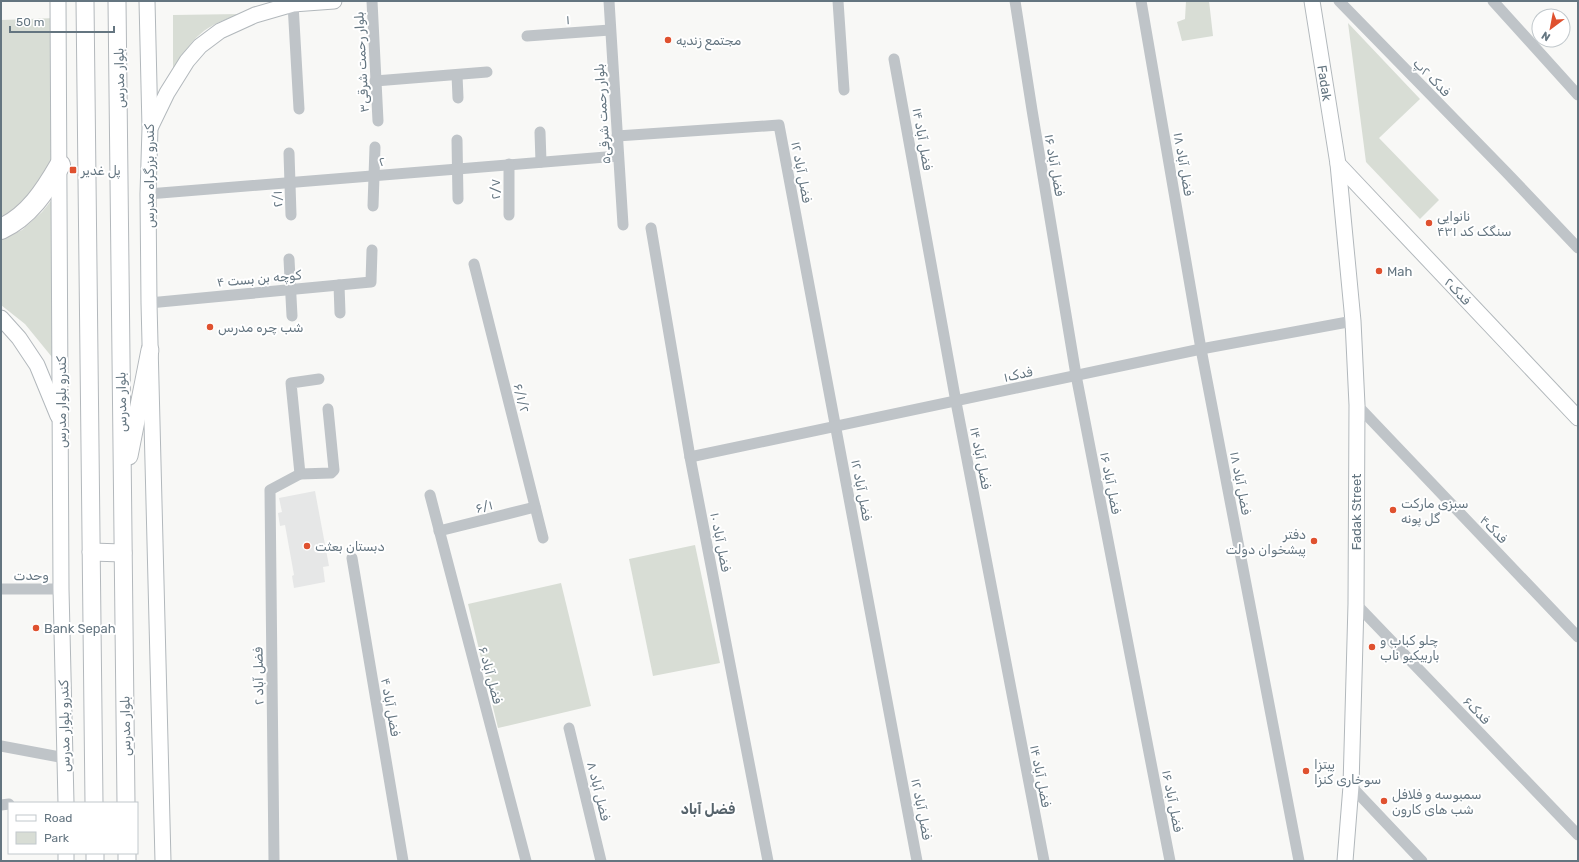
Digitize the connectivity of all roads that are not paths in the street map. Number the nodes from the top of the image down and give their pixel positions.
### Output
1 (58, 1) edge
2 (85, 1) edge
3 (118, 1) edge
4 (147, 1) edge
5 (334, 1) edge
6 (372, 1) edge
7 (609, 1) edge
8 (838, 1) edge
9 (1015, 1) edge
10 (1141, 1) edge
11 (1312, 1) edge
12 (1339, 1) edge
13 (1492, 1) edge
14 (293, 4) junction
15 (610, 30) junction
16 (527, 36) dead end
17 (894, 58) dead end
18 (487, 72) dead end
19 (457, 75) junction
20 (376, 81) junction
21 (844, 90) dead end
22 (1578, 95) edge
23 (458, 98) dead end
24 (299, 109) dead end
25 (378, 121) dead end
26 (150, 128) junction
27 (540, 132) dead end
28 (617, 136) junction
29 (457, 140) dead end
30 (374, 147) dead end
31 (289, 153) dead end
32 (618, 156) junction
33 (540, 162) junction
34 (509, 164) junction
35 (1338, 164) junction
36 (60, 165) junction
37 (458, 169) junction
38 (374, 176) junction
39 (290, 182) junction
40 (148, 194) junction
41 (458, 199) dead end
42 (373, 206) dead end
43 (509, 215) dead end
44 (291, 216) dead end
45 (623, 225) dead end
46 (651, 228) dead end
47 (1, 229) edge
48 (1578, 248) edge
49 (372, 250) dead end
50 (289, 259) dead end
51 (474, 264) dead end
52 (339, 285) junction
53 (291, 290) junction
54 (149, 303) junction
55 (340, 313) dead end
56 (292, 316) dead end
57 (1, 318) edge
58 (1353, 321) junction
59 (1201, 349) junction
60 (150, 350) junction
61 (1076, 376) junction
62 (318, 379) dead end
63 (956, 402) junction
64 (1357, 405) junction
65 (328, 409) dead end
66 (1578, 418) edge
67 (61, 424) junction
68 (836, 426) junction
69 (690, 457) junction
70 (300, 474) junction
71 (122, 490) junction
72 (430, 495) dead end
73 (536, 507) junction
74 (439, 531) junction
75 (543, 538) dead end
76 (91, 552) junction
77 (123, 552) junction
78 (352, 558) dead end
79 (61, 589) junction
80 (1, 590) edge
81 (1356, 604) junction
82 (1578, 637) edge
83 (569, 728) dead end
84 (1, 746) edge
85 (65, 758) junction
86 (1351, 786) junction
87 (66, 802) edge
88 (94, 802) edge
89 (126, 802) edge
90 (1578, 835) edge
91 (163, 861) edge
92 (274, 861) edge
93 (403, 861) edge
94 (526, 861) edge
95 (602, 861) edge
96 (768, 861) edge
97 (917, 861) edge
98 (1044, 861) edge
99 (1170, 861) edge
100 (1298, 861) edge
101 (1345, 861) edge
102 (1422, 861) edge

1 - 36 main road, کندرو بلوار مدرس
2 - 76 main road
3 - 71 main road, بلوار مدرس
4 - 26 main road, کندرو بزرگراه مدرس
5 - 14 main road
6 - 20 street, بلوار رحمت شرقی۳
7 - 15 street, ۵بلوار رحمت شرقی
8 - 21 street
9 - 61 street, فضل آباد ۱۶
10 - 59 street, فضل آباد ۱۸
11 - 35 main road, Fadak
12 - 48 street, فدک ۲پ
13 - 22 street
14 - 24 street
14 - 26 main road
15 - 16 street, ۱
15 - 28 street, ۵بلوار رحمت شرقی
17 - 63 street, فضل آباد ۱۴
18 - 19 street
19 - 20 street
19 - 23 street
20 - 25 street, بلوار رحمت شرقی۳
26 - 40 main road, کندرو بزرگراه مدرس
27 - 33 street
28 - 32 street, ۵بلوار رحمت شرقی
28 - 68 street, فضل آباد ۱۲
29 - 37 street
30 - 38 street
31 - 39 street, ۲/۱
32 - 33 street, ۲
32 - 45 street, ۵بلوار رحمت شرقی
33 - 34 street, ۲
34 - 37 street, ۲
34 - 43 street, ۲/۷
35 - 58 main road, Fadak Street
35 - 66 main road, فدک۲
36 - 47 highway
36 - 67 main road, کندرو بلوار مدرس
37 - 38 street, ۲
37 - 41 street
38 - 39 street, ۲
38 - 42 street
39 - 40 street, ۲
39 - 44 street, ۲/۱
40 - 54 main road, کندرو بزرگراه مدرس
46 - 69 street, فضل آباد ۱۰
49 - 52 street, کوچه بن بست ۴
50 - 53 street
51 - 73 street, ۶/۱/۲
52 - 53 street, کوچه بن بست ۴
52 - 55 street
53 - 54 street, کوچه بن بست ۴
53 - 56 street
54 - 60 main road, کندرو بزرگراه مدرس
57 - 67 main road
58 - 59 street, فدک۱
58 - 64 main road, Fadak Street
59 - 61 street, فدک۱
59 - 100 street, فضل آباد ۱۸
60 - 71 main road
60 - 91 main road
61 - 63 street, فدک۱
61 - 99 street, فضل آباد ۱۶
62 - 70 street
63 - 68 street, فدک۱
63 - 98 street, فضل آباد ۱۴
64 - 81 main road, Fadak Street
64 - 82 street, فدک۴
65 - 70 street
67 - 79 main road, کندرو بلوار مدرس
68 - 69 street, فدک۱
68 - 97 street, فضل آباد ۱۲
69 - 96 street, فضل آباد ۱۰
70 - 92 street, فضل آباد ۲
71 - 77 main road, بلوار مدرس
72 - 74 street, فضل آباد ۶
73 - 74 street, ۶/۱
73 - 75 street, ۶/۱/۲
74 - 94 street, فضل آباد ۶
76 - 77 main road
76 - 88 main road
77 - 89 main road, بلوار مدرس
78 - 93 street, فضل آباد ۴
79 - 80 street, وحدت
79 - 85 main road, کندرو بلوار مدرس
81 - 86 main road, Fadak Street
81 - 90 street, فدک۶
83 - 95 street, فضل آباد ۸
84 - 85 street
85 - 87 main road, کندرو بلوار مدرس
86 - 101 main road, Fadak Street
86 - 102 street

